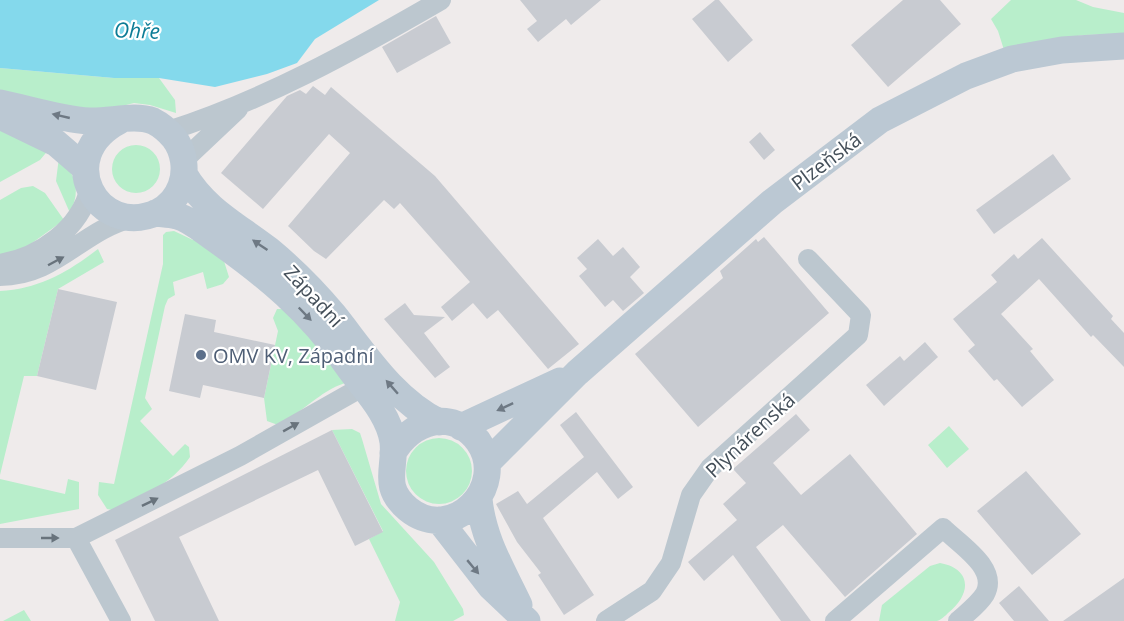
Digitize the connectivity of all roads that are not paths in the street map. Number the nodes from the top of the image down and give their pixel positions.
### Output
1 (441, 0) edge
2 (1124, 46) edge
3 (0, 102) edge
4 (244, 103) junction
5 (0, 116) edge
6 (119, 121) junction
7 (168, 130) junction
8 (184, 167) junction
9 (87, 178) junction
10 (143, 216) junction
11 (808, 260) dead end
12 (0, 264) edge
13 (0, 276) edge
14 (577, 373) junction
15 (362, 387) junction
16 (450, 424) junction
17 (393, 453) junction
18 (487, 463) junction
19 (479, 499) junction
20 (439, 520) junction
21 (0, 538) edge
22 (76, 538) junction
23 (527, 620) edge
24 (121, 621) edge
25 (606, 621) edge
26 (835, 621) edge
27 (958, 621) edge

1 - 4 street
2 - 14 street, Plzeňská
6 -> 3 street
4 - 7 street
4 - 8 street
5 - 9 street, Západní
6 - 7 street
6 - 9 street
7 - 8 street, Západní
8 - 10 street
16 -> 8 street, Západní
9 - 10 street, Západní
9 - 12 street
13 -> 10 street
10 -> 15 street, Západní
11 - 25 street, Plynárenská
14 -> 16 street, Plzeňská
14 - 18 street, Plzeňská
15 - 17 street, Západní
22 -> 15 street
16 - 17 street
16 - 18 street, Západní
17 - 20 street, Západní
18 - 19 street
19 - 20 street
19 - 23 street
20 -> 23 street
21 -> 22 street
22 - 24 street
26 - 27 street

